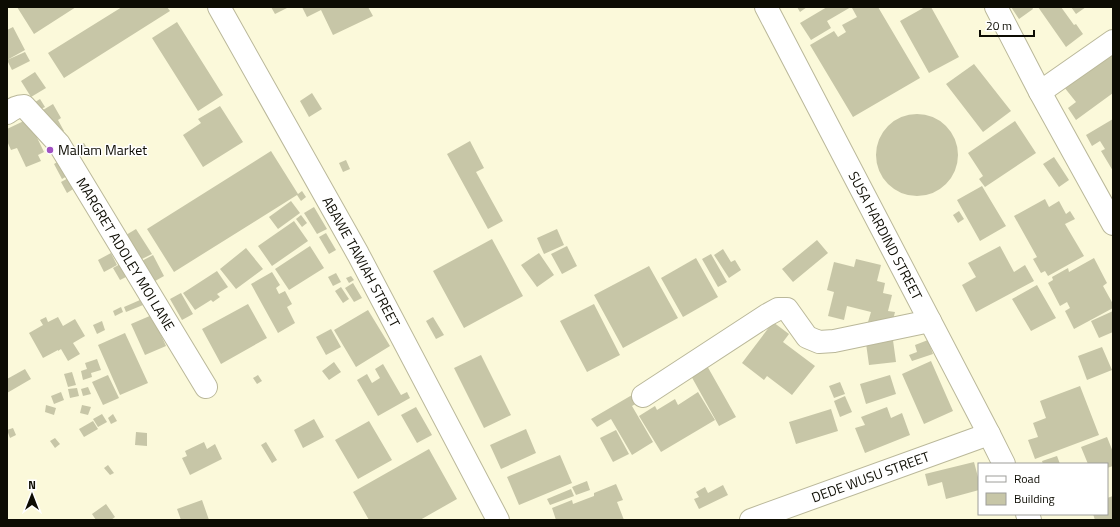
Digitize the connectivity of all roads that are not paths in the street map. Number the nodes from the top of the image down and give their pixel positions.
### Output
1 (219, 7) edge
2 (766, 7) edge
3 (996, 7) edge
4 (1113, 41) edge
5 (1040, 92) junction
6 (16, 110) edge
7 (1113, 224) edge
8 (930, 321) junction
9 (206, 387) dead end
10 (643, 396) dead end
11 (989, 434) junction
12 (1004, 463) edge
13 (498, 520) edge
14 (751, 520) edge

1 - 13 street, ABAWE TAWIAH STREET
2 - 8 street, SUSA HARDIND STREET
3 - 5 street
4 - 5 street
5 - 7 street
6 - 9 street, MARGRET ADOLEY MOI LANE
8 - 10 street
8 - 11 street, SUSA HARDIND STREET
11 - 12 street, SUSA HARDIND STREET
11 - 14 street, DEDE WUSU STREET

